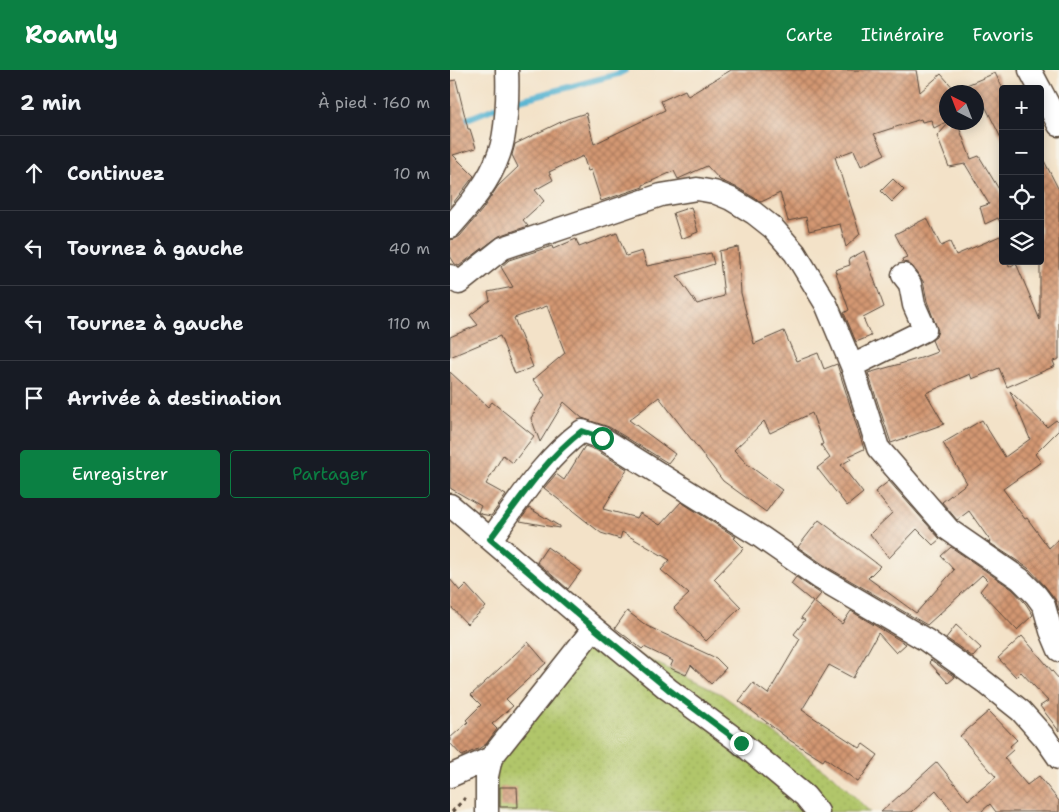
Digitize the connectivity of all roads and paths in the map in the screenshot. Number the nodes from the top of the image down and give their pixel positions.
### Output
1 (507, 70) edge
2 (1030, 70) edge
3 (1038, 85) edge
4 (1044, 97) edge
5 (1059, 125) edge
6 (450, 227) edge
7 (903, 275) dead end
8 (450, 276) edge
9 (852, 366) junction
10 (450, 504) edge
11 (490, 539) junction
12 (594, 628) junction
13 (1059, 650) edge
14 (491, 758) junction
15 (1059, 758) edge
16 (450, 776) edge
17 (487, 812) edge
18 (818, 812) edge

1 - 6 street
2 - 3 street
4 - 5 street
7 - 9 street
8 - 9 street
9 - 13 street
10 - 11 street
11 - 12 street
11 - 15 street
12 - 14 street
12 - 18 street
14 - 16 street
14 - 17 street

